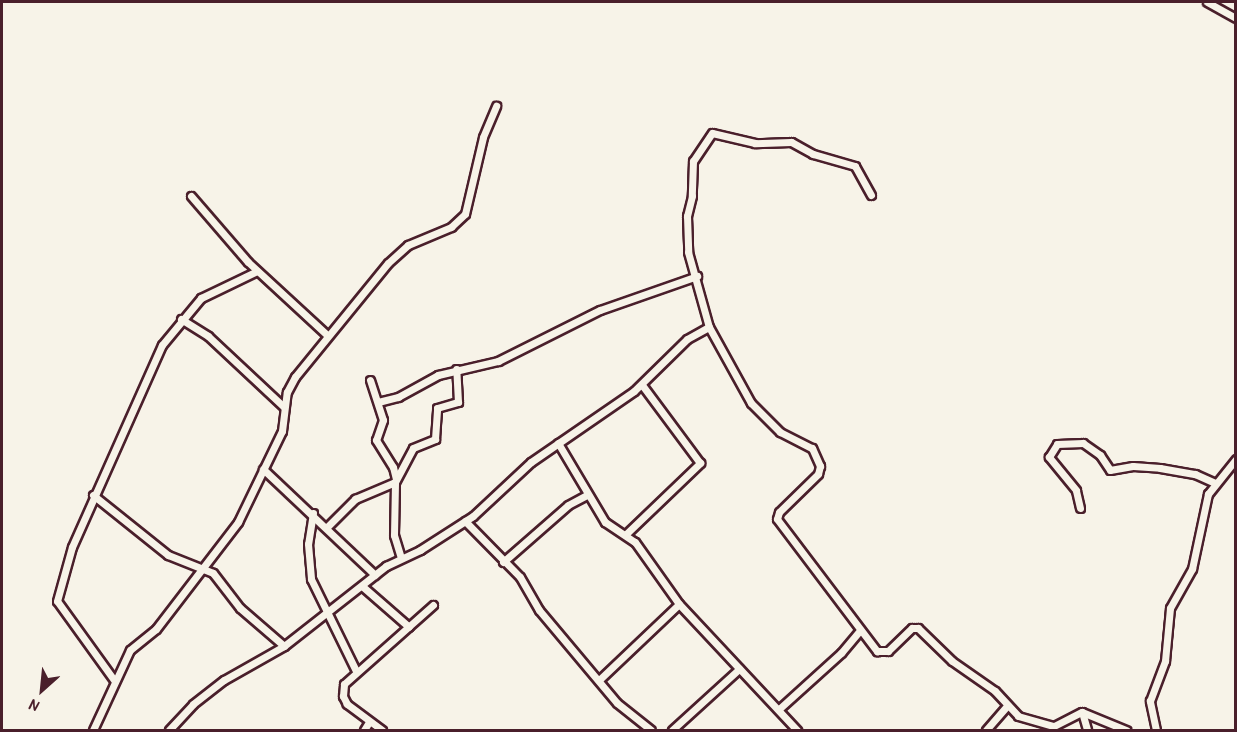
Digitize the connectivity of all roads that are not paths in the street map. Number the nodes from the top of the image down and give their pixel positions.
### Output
1 (1208, 2) edge
2 (1236, 18) edge
3 (496, 106) dead end
4 (871, 195) dead end
5 (191, 196) dead end
6 (257, 271) junction
7 (697, 276) junction
8 (181, 319) junction
9 (710, 327) junction
10 (326, 334) junction
11 (456, 369) junction
12 (370, 380) dead end
13 (642, 385) junction
14 (378, 402) junction
15 (284, 407) junction
16 (558, 443) junction
17 (1236, 459) edge
18 (263, 469) junction
19 (395, 480) junction
20 (1215, 483) junction
21 (93, 495) junction
22 (587, 495) junction
23 (1080, 508) dead end
24 (313, 513) junction
25 (465, 521) junction
26 (327, 527) junction
27 (626, 534) junction
28 (401, 558) junction
29 (504, 562) junction
30 (201, 567) junction
31 (375, 575) junction
32 (362, 586) junction
33 (679, 604) junction
34 (433, 605) dead end
35 (330, 610) junction
36 (408, 627) junction
37 (860, 630) junction
38 (284, 646) junction
39 (739, 669) junction
40 (356, 671) junction
41 (114, 680) junction
42 (599, 680) junction
43 (1006, 707) junction
44 (779, 709) junction
45 (1082, 712) junction
46 (369, 722) junction
47 (1054, 726) junction
48 (93, 730) edge
49 (169, 730) edge
50 (364, 730) edge
51 (382, 730) edge
52 (651, 730) edge
53 (672, 730) edge
54 (796, 730) edge
55 (986, 730) edge
56 (1066, 730) edge
57 (1087, 730) edge
58 (1126, 730) edge
59 (1156, 730) edge

1 - 2 street
3 - 10 street
4 - 7 street
5 - 6 street
6 - 8 street
6 - 10 street
7 - 9 street
7 - 11 street
8 - 15 street
8 - 21 street
9 - 13 street
9 - 37 street
10 - 15 street
11 - 14 street
11 - 19 street
12 - 14 street
13 - 16 street
13 - 27 street
14 - 19 street
15 - 18 street
16 - 22 street
16 - 25 street
17 - 20 street
18 - 24 street
18 - 30 street
19 - 26 street
19 - 28 street
20 - 23 street
20 - 59 street
21 - 30 street
21 - 41 street
22 - 27 street
22 - 29 street
24 - 26 street
24 - 35 street
25 - 28 street
25 - 29 street
26 - 31 street
27 - 33 street
28 - 31 street
29 - 42 street
30 - 38 street
30 - 41 street
31 - 32 street
32 - 35 street
32 - 36 street
33 - 39 street
33 - 42 street
34 - 36 street
35 - 38 street
35 - 40 street
36 - 40 street
37 - 43 street
37 - 44 street
38 - 49 street
39 - 44 street
39 - 53 street
40 - 46 street
41 - 48 street
42 - 52 street
43 - 47 street
43 - 55 street
44 - 54 street
45 - 47 street
45 - 57 street
45 - 58 street
46 - 50 street
46 - 51 street
47 - 56 street

